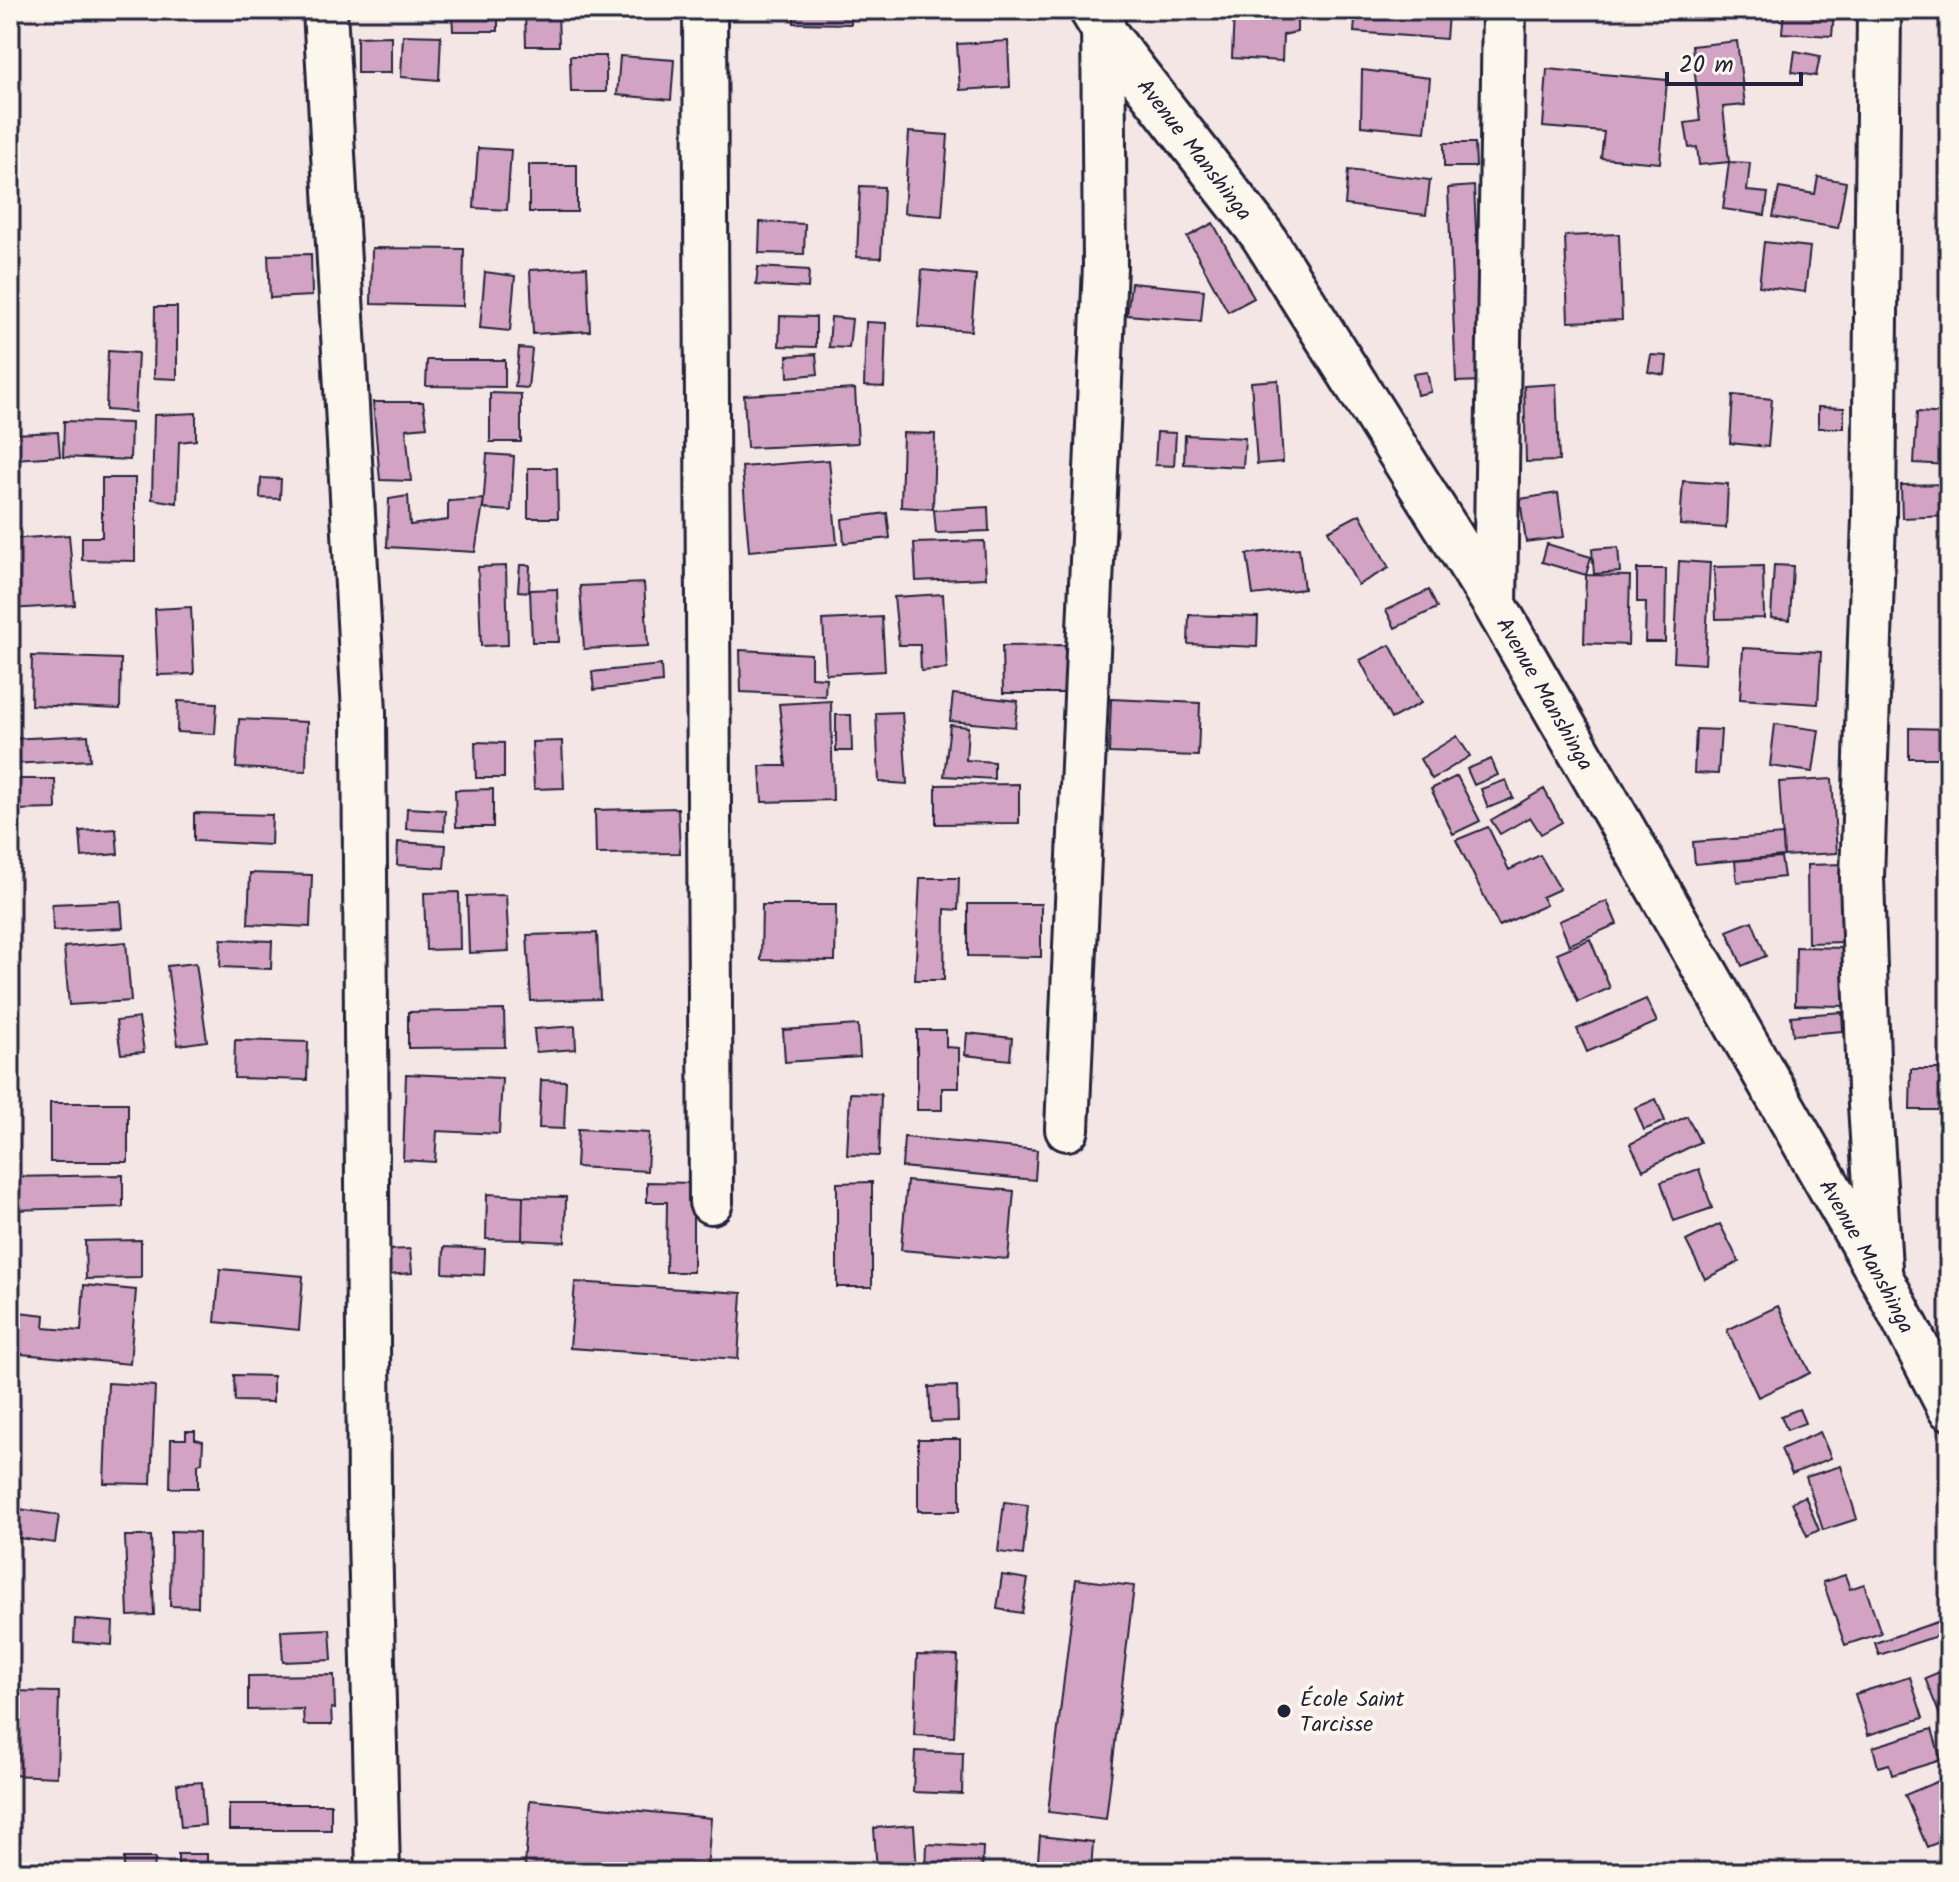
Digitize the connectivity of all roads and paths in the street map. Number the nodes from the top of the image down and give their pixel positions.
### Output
1 (325, 10) edge
2 (705, 10) edge
3 (1504, 10) edge
4 (1879, 10) edge
5 (1099, 17) edge
6 (1495, 605) junction
7 (1067, 1129) dead end
8 (711, 1202) dead end
9 (1881, 1277) junction
10 (1949, 1408) edge
11 (378, 1872) edge

1 - 11 street
2 - 8 street
3 - 6 street
4 - 9 street
5 - 6 street, Avenue Manshinga
5 - 7 street
6 - 9 street, Avenue Manshinga
9 - 10 street, Avenue Manshinga

